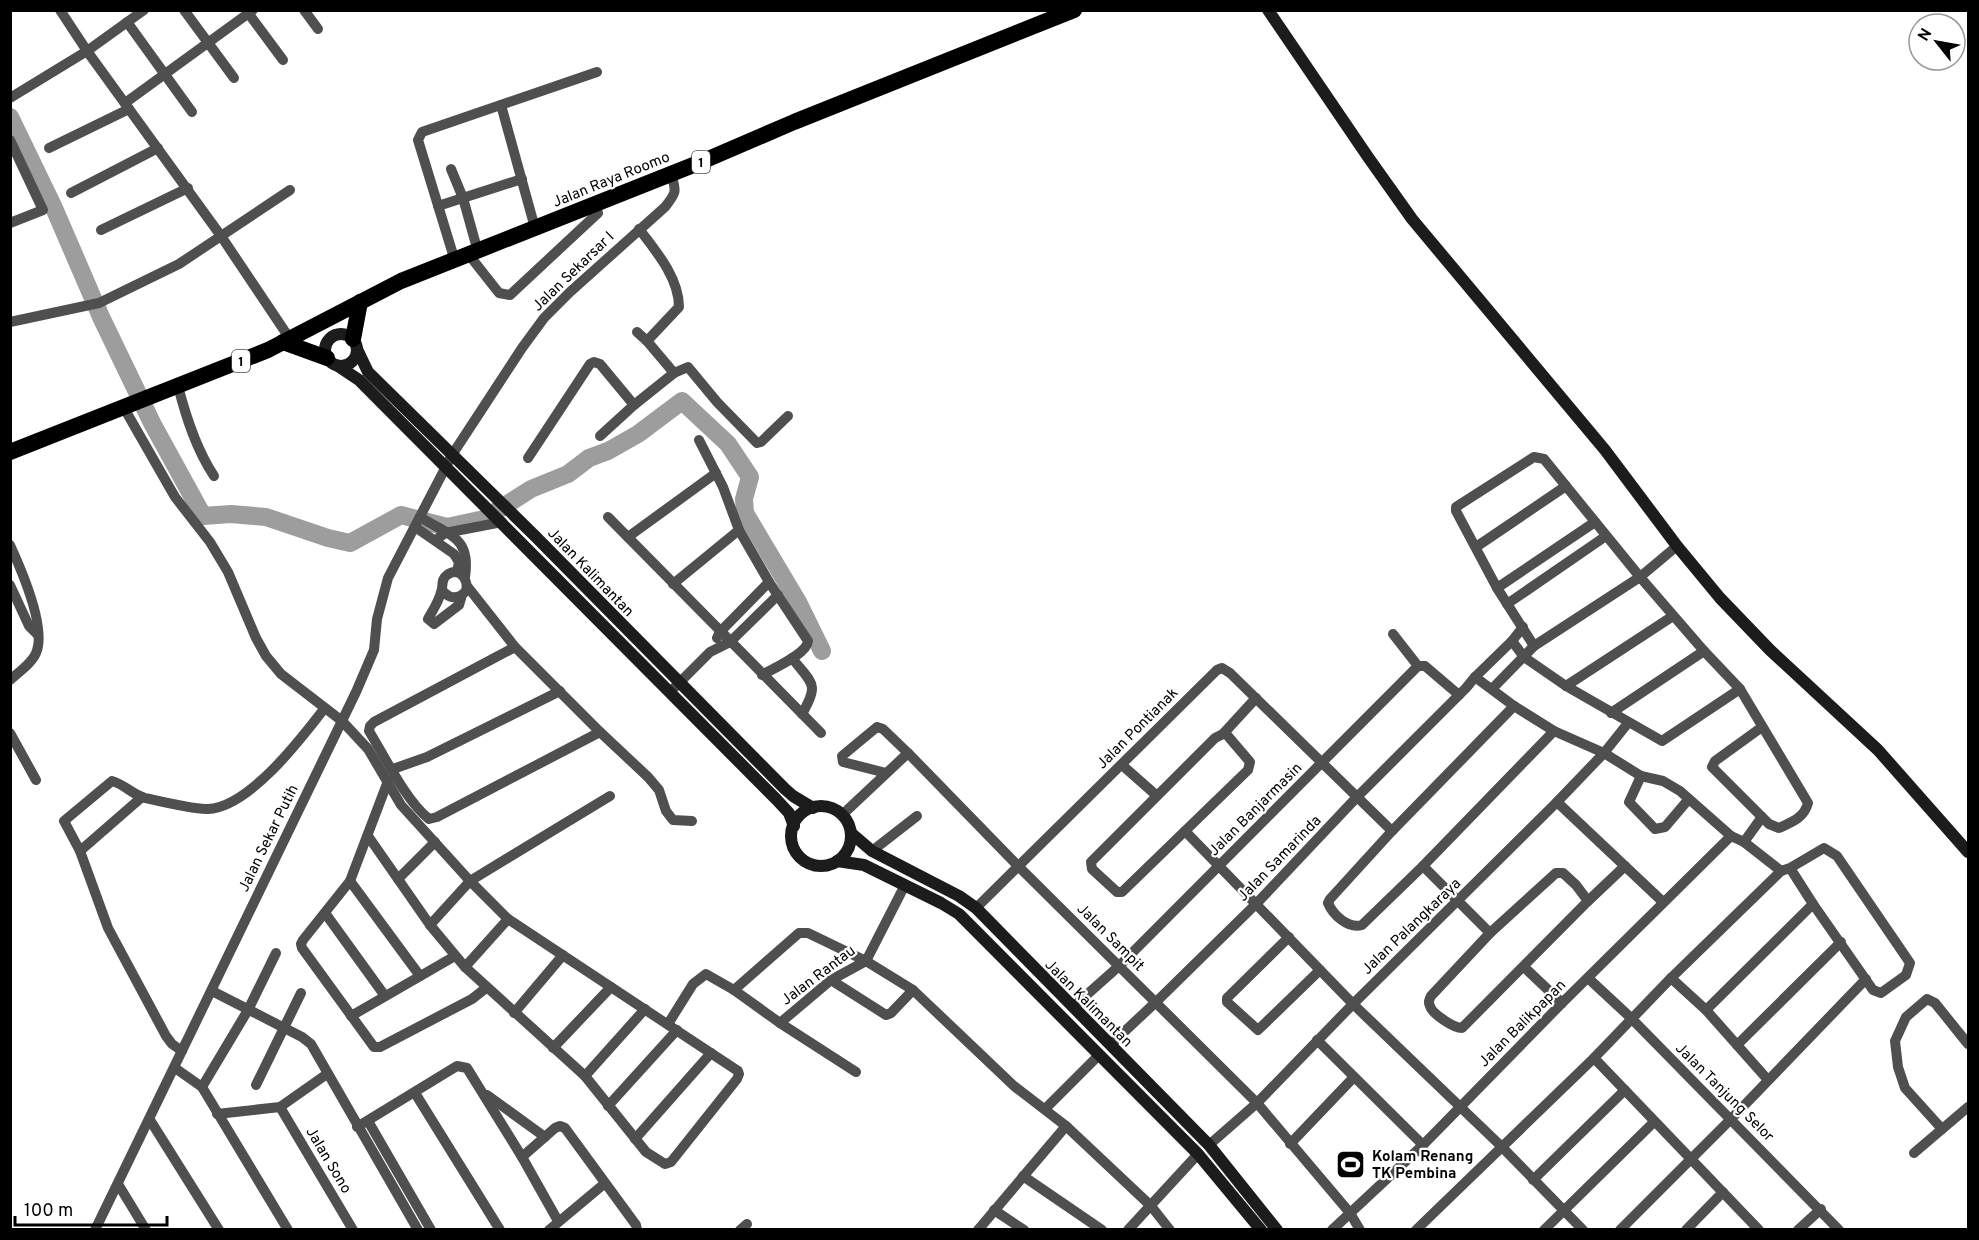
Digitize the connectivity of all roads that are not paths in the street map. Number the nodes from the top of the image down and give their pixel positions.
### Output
1 (60, 10) edge
2 (144, 10) edge
3 (184, 10) edge
4 (304, 10) edge
5 (1074, 10) edge
6 (1268, 10) edge
7 (249, 12) edge
8 (127, 22) junction
9 (318, 29) dead end
10 (207, 43) junction
11 (87, 51) junction
12 (283, 60) dead end
13 (597, 72) dead end
14 (164, 74) junction
15 (234, 78) dead end
16 (10, 98) edge
17 (501, 105) junction
18 (127, 106) junction
19 (192, 112) dead end
20 (10, 140) edge
21 (49, 148) dead end
22 (158, 148) junction
23 (451, 168) dead end
24 (671, 174) junction
25 (522, 179) junction
26 (188, 188) junction
27 (290, 190) dead end
28 (71, 193) dead end
29 (463, 198) junction
30 (594, 205) junction
31 (438, 206) junction
32 (10, 223) edge
33 (535, 228) junction
34 (639, 229) junction
35 (101, 230) dead end
36 (221, 236) junction
37 (468, 256) junction
38 (360, 302) junction
39 (330, 318) junction
40 (10, 322) edge
41 (314, 326) junction
42 (637, 332) dead end
43 (351, 340) junction
44 (287, 341) junction
45 (647, 341) junction
46 (330, 357) junction
47 (674, 373) junction
48 (178, 386) junction
49 (634, 405) junction
50 (127, 407) junction
51 (789, 416) dead end
52 (600, 436) dead end
53 (699, 440) dead end
54 (10, 452) edge
55 (528, 458) dead end
56 (449, 460) junction
57 (716, 473) junction
58 (214, 476) dead end
59 (1566, 486) junction
60 (420, 517) junction
61 (608, 517) dead end
62 (501, 521) junction
63 (1595, 522) junction
64 (415, 527) junction
65 (738, 530) junction
66 (445, 533) junction
67 (1606, 536) junction
68 (627, 537) junction
69 (436, 540) junction
70 (11, 546) edge
71 (1677, 546) junction
72 (1476, 547) junction
73 (15, 570) edge
74 (1640, 577) junction
75 (769, 582) junction
76 (463, 583) junction
77 (673, 584) junction
78 (10, 585) edge
79 (1497, 588) junction
80 (442, 590) junction
81 (778, 595) junction
82 (1507, 604) junction
83 (1673, 616) junction
84 (1523, 627) junction
85 (720, 632) junction
86 (1393, 634) dead end
87 (38, 635) junction
88 (1512, 641) junction
89 (730, 642) junction
90 (1534, 646) junction
91 (516, 647) junction
92 (1704, 651) junction
93 (710, 652) junction
94 (1524, 657) junction
95 (792, 658) junction
96 (1418, 666) junction
97 (762, 675) junction
98 (1475, 676) junction
99 (10, 680) edge
100 (1566, 686) junction
101 (674, 688) junction
102 (1492, 689) junction
103 (1740, 689) junction
104 (560, 691) junction
105 (1462, 692) junction
106 (1256, 698) junction
107 (1514, 706) junction
108 (324, 709) junction
109 (1611, 713) junction
110 (802, 714) junction
111 (342, 721) junction
112 (1628, 723) junction
113 (1762, 727) junction
114 (1554, 731) junction
115 (600, 732) junction
116 (10, 733) edge
117 (821, 733) dead end
118 (1223, 734) junction
119 (908, 753) junction
120 (1604, 753) junction
121 (1322, 763) junction
122 (1122, 765) junction
123 (393, 770) junction
124 (886, 773) junction
125 (1641, 776) junction
126 (36, 780) dead end
127 (388, 781) junction
128 (1156, 795) junction
129 (610, 796) dead end
130 (141, 797) junction
131 (1357, 797) junction
132 (1688, 800) junction
133 (1557, 802) junction
134 (813, 808) junction
135 (842, 815) junction
136 (917, 816) dead end
137 (1762, 817) junction
138 (692, 821) dead end
139 (794, 826) junction
140 (1185, 831) junction
141 (1392, 831) junction
142 (851, 833) junction
143 (368, 836) junction
144 (1731, 836) junction
145 (435, 842) junction
146 (1744, 842) junction
147 (80, 851) junction
148 (872, 851) junction
149 (1968, 852) edge
150 (837, 861) junction
151 (1220, 866) junction
152 (1423, 866) junction
153 (1625, 866) junction
154 (1019, 867) junction
155 (1785, 869) junction
156 (398, 879) junction
157 (350, 881) junction
158 (470, 881) junction
159 (905, 885) junction
160 (1459, 901) junction
161 (1588, 901) junction
162 (1663, 902) junction
163 (1257, 903) junction
164 (1813, 904) junction
165 (976, 908) junction
166 (324, 913) junction
167 (508, 919) junction
168 (430, 925) junction
169 (1490, 933) junction
170 (1289, 937) junction
171 (1840, 942) junction
172 (276, 952) dead end
173 (1019, 952) junction
174 (563, 955) junction
175 (455, 956) junction
176 (866, 961) junction
177 (1009, 963) junction
178 (1119, 966) junction
179 (465, 967) junction
180 (1524, 967) junction
181 (1320, 970) junction
182 (420, 976) junction
183 (1588, 978) junction
184 (1671, 978) junction
185 (1866, 979) junction
186 (831, 980) junction
187 (611, 987) junction
188 (486, 988) junction
189 (734, 990) junction
190 (913, 990) junction
191 (212, 991) junction
192 (301, 993) dead end
193 (385, 996) junction
194 (1156, 1002) junction
195 (1562, 1003) junction
196 (1353, 1004) junction
197 (1073, 1007) junction
198 (645, 1009) junction
199 (248, 1010) junction
200 (1706, 1010) junction
201 (514, 1013) junction
202 (351, 1016) junction
203 (1631, 1018) junction
204 (780, 1023) junction
205 (672, 1027) junction
206 (284, 1029) junction
207 (1317, 1040) junction
208 (1968, 1044) edge
209 (1110, 1045) junction
210 (1737, 1045) junction
211 (553, 1048) junction
212 (182, 1051) junction
213 (711, 1053) junction
214 (1099, 1055) junction
215 (1594, 1058) junction
216 (175, 1068) junction
217 (1133, 1069) junction
218 (856, 1072) dead end
219 (327, 1074) junction
220 (585, 1076) junction
221 (1354, 1077) junction
222 (1123, 1079) junction
223 (1768, 1080) junction
224 (256, 1085) dead end
225 (202, 1087) junction
226 (1625, 1090) junction
227 (482, 1092) junction
228 (415, 1093) junction
229 (1257, 1103) junction
230 (608, 1106) junction
231 (1460, 1106) junction
232 (280, 1107) junction
233 (1968, 1107) edge
234 (1045, 1109) junction
235 (217, 1113) junction
236 (1731, 1119) junction
237 (150, 1120) junction
238 (368, 1121) junction
239 (1654, 1122) junction
240 (1066, 1126) junction
241 (357, 1127) junction
242 (1942, 1129) junction
243 (545, 1137) junction
244 (634, 1139) junction
245 (1290, 1144) junction
246 (1209, 1145) junction
247 (1423, 1145) junction
248 (1501, 1146) junction
249 (1914, 1153) dead end
250 (1198, 1154) junction
251 (522, 1157) junction
252 (1690, 1159) junction
253 (1023, 1176) junction
254 (1533, 1180) junction
255 (118, 1184) junction
256 (604, 1184) junction
257 (1724, 1192) junction
258 (1151, 1206) junction
259 (1821, 1209) junction
260 (994, 1210) junction
261 (1563, 1210) junction
262 (1350, 1214) junction
263 (558, 1221) junction
264 (1421, 1228) edge
265 (1757, 1229) edge
266 (95, 1230) edge
267 (146, 1230) edge
268 (219, 1230) edge
269 (288, 1230) edge
270 (353, 1230) edge
271 (418, 1230) edge
272 (431, 1230) edge
273 (500, 1230) edge
274 (549, 1230) edge
275 (637, 1230) edge
276 (978, 1230) edge
277 (1024, 1230) edge
278 (1102, 1230) edge
279 (1128, 1230) edge
280 (1170, 1230) edge
281 (1261, 1230) edge
282 (1277, 1230) edge
283 (1332, 1230) edge
284 (1360, 1230) edge
285 (1544, 1230) edge
286 (1583, 1230) edge
287 (1620, 1230) edge
288 (1686, 1230) edge
289 (1798, 1230) edge
290 (1839, 1230) edge

1 - 11 street
2 - 8 street
3 - 10 street
4 - 9 street
5 - 24 highway, Jalan Raya Roomo / 1
6 - 71 main road
7 - 10 street
7 - 12 street
8 - 11 street
8 - 14 street
10 - 14 street
10 - 15 street
11 - 16 street
11 - 18 street
13 - 17 street
14 - 18 street
14 - 19 street
17 - 25 street
17 - 31 street
18 - 21 street
18 - 22 street
20 - 32 street
22 - 26 street
22 - 28 street
23 - 29 street
24 - 30 highway, Jalan Raya Roomo / 1
24 - 34 street, Jalan Sekarsar I
25 - 29 street
25 - 33 street
26 - 35 street
26 - 36 street
27 - 36 street
29 - 31 street
29 - 37 street
30 - 33 highway, Jalan Raya Roomo / 1
30 - 37 street
31 - 37 street
33 - 37 highway, Jalan Raya Roomo / 1
34 - 45 street
34 - 56 street, Jalan Sekarsar I
36 - 40 street
36 - 44 street
37 - 38 highway, Jalan Raya Roomo / 1
38 - 39 highway, Jalan Raya Roomo / 1
38 - 43 highway
39 - 41 highway, 1
39 - 43 main road, Jalan Kalimantan
41 - 44 highway, 1
41 - 46 main road, Jalan Kalimantan
42 - 45 street
43 - 46 main road
43 - 46 main road
43 - 56 main road, Jalan Kalimantan
44 - 46 highway
44 - 48 highway, 1
45 - 47 street
46 - 56 main road, Jalan Kalimantan
47 - 49 street
47 - 51 street
48 - 50 highway, 1
48 - 58 street
49 - 52 street
49 - 55 street
50 - 54 highway, 1
50 - 108 street
53 - 57 street
56 - 60 street, Jalan Sekar Putih
56 - 62 main road, Jalan Kalimantan
56 - 101 main road, Jalan Kalimantan
57 - 65 street
57 - 68 street
59 - 63 street
59 - 72 street
59 - 72 street
60 - 64 street, Jalan Sekar Putih
60 - 66 street
61 - 68 street
62 - 66 street
62 - 101 main road, Jalan Kalimantan
63 - 67 street
63 - 79 street
64 - 69 street
64 - 111 street, Jalan Sekar Putih
65 - 75 street
65 - 77 street
66 - 69 street
66 - 76 street
67 - 74 street
67 - 82 street
68 - 77 street
69 - 76 street
70 - 73 street
71 - 74 street
71 - 149 main road
72 - 79 street
73 - 87 street
74 - 83 street
74 - 90 street
75 - 81 street
75 - 85 street
76 - 80 street
76 - 80 street
76 - 80 street
76 - 91 street
77 - 85 street
78 - 87 street
79 - 82 street
81 - 89 street
81 - 95 street
82 - 84 street
83 - 92 street
83 - 100 street
84 - 88 street, Jalan Samarinda
84 - 90 street
85 - 89 street
85 - 93 street
86 - 96 street
87 - 99 street
88 - 94 street
88 - 98 street, Jalan Samarinda
89 - 93 street
89 - 97 street
90 - 94 street
91 - 104 street
91 - 123 street
92 - 103 street
92 - 109 street
93 - 101 street
94 - 100 street
94 - 102 street
95 - 97 street
95 - 110 street
96 - 105 street
96 - 121 street, Jalan Banjarmasin
97 - 110 street
98 - 102 street
98 - 105 street, Jalan Samarinda
100 - 109 street
101 - 134 main road, Jalan Kalimantan
101 - 139 main road, Jalan Kalimantan
102 - 107 street
103 - 112 street
103 - 113 street
104 - 115 street
104 - 123 street
105 - 131 street, Jalan Samarinda
106 - 118 street
106 - 121 street, Jalan Pontianak
106 - 122 street, Jalan Pontianak
107 - 114 street
107 - 141 street
108 - 111 street
108 - 130 street
109 - 112 street
110 - 117 street
111 - 127 street
111 - 191 street, Jalan Sekar Putih
112 - 120 street, Jalan Palangkaraya
113 - 137 street
113 - 137 street
114 - 120 street
114 - 152 street
115 - 123 street
115 - 138 street
116 - 126 street
118 - 128 street
118 - 140 street
119 - 124 street
119 - 124 street, Jalan Sampit
119 - 154 street, Jalan Sampit
120 - 125 street
120 - 133 street, Jalan Palangkaraya
121 - 131 street, Jalan Pontianak
121 - 151 street, Jalan Banjarmasin
122 - 128 street
122 - 154 street, Jalan Pontianak
124 - 135 street
125 - 132 street
125 - 132 street
127 - 143 street
127 - 145 street
128 - 140 street
129 - 158 street
130 - 147 street
130 - 147 street
131 - 141 street, Jalan Pontianak
131 - 163 street, Jalan Samarinda
132 - 144 street
133 - 153 street
133 - 160 street, Jalan Palangkaraya
134 - 135 main road
134 - 139 main road
135 - 142 main road
136 - 148 street
137 - 146 street
139 - 150 main road
140 - 151 street
141 - 152 street
142 - 148 main road, Jalan Kalimantan
142 - 150 main road
143 - 156 street
143 - 157 street
144 - 146 street
144 - 162 street, Jalan Balikpapan
145 - 156 street
145 - 158 street
146 - 155 street
147 - 212 street
148 - 165 main road, Jalan Kalimantan
150 - 159 main road, Jalan Kalimantan
151 - 163 street
151 - 178 street, Jalan Banjarmasin
152 - 160 street
153 - 161 street
153 - 162 street
154 - 165 street, Jalan Pontianak
154 - 178 street, Jalan Sampit
155 - 164 street
155 - 184 street
155 - 185 street
156 - 168 street
157 - 166 street
157 - 182 street
158 - 167 street
158 - 168 street
159 - 176 street, Jalan Rantau
159 - 177 main road, Jalan Kalimantan
160 - 169 street
160 - 196 street, Jalan Palangkaraya
161 - 169 street
161 - 180 street
162 - 183 street, Jalan Balikpapan
163 - 170 street
163 - 194 street, Jalan Samarinda
164 - 171 street
164 - 200 street
165 - 173 main road, Jalan Kalimantan
166 - 193 street
166 - 202 street
167 - 174 street
167 - 179 street
168 - 175 street
169 - 180 street
170 - 181 street
170 - 181 street
171 - 185 street
171 - 210 street
172 - 199 street
173 - 177 main road
173 - 197 main road, Jalan Kalimantan
174 - 187 street
174 - 201 street
175 - 179 street
175 - 182 street
176 - 186 street, Jalan Rantau
176 - 189 street
176 - 190 street
177 - 214 main road, Jalan Kalimantan
178 - 194 street, Jalan Sampit
178 - 197 street, Jalan Banjarmasin
179 - 188 street
180 - 195 street
181 - 196 street
182 - 193 street
183 - 195 street, Jalan Balikpapan
183 - 203 street, Jalan Tanjung Selor
184 - 200 street
184 - 203 street
185 - 223 street
186 - 190 street
186 - 204 street, Jalan Rantau
187 - 198 street
187 - 211 street
188 - 201 street
188 - 202 street
189 - 204 street
189 - 205 street
190 - 234 street
191 - 199 street
191 - 212 street, Jalan Sekar Putih
192 - 206 street
193 - 202 street
194 - 209 street, Jalan Samarinda
194 - 229 street, Jalan Sampit
195 - 231 street, Jalan Balikpapan
196 - 207 street, Jalan Palangkaraya
196 - 231 street
197 - 209 main road, Jalan Kalimantan
198 - 205 street
198 - 220 street
199 - 206 street
199 - 225 street
200 - 210 street
201 - 211 street
203 - 215 street
203 - 236 street, Jalan Tanjung Selor
204 - 218 street
205 - 213 street
205 - 230 street
206 - 219 street
206 - 224 street
207 - 221 street
207 - 229 street, Jalan Palangkaraya
208 - 242 street
209 - 217 main road, Jalan Kalimantan
210 - 223 street
211 - 220 street
212 - 216 street, Jalan Sekar Putih
213 - 244 street
213 - 244 street
214 - 222 main road, Jalan Kalimantan
214 - 234 street
215 - 226 street
215 - 248 street
216 - 225 street
216 - 237 street, Jalan Sekar Putih
217 - 222 main road
217 - 246 main road, Jalan Kalimantan
219 - 232 street
219 - 241 street
220 - 230 street
221 - 245 street
221 - 247 street
222 - 250 main road, Jalan Kalimantan
223 - 236 street
225 - 235 street
226 - 239 street
226 - 254 street
227 - 228 street
227 - 243 street
227 - 251 street
228 - 238 street
228 - 273 street
229 - 245 street, Jalan Sampit
229 - 246 street, Jalan Palangkaraya
230 - 244 street
231 - 247 street, Jalan Balikpapan
231 - 248 street
232 - 235 street
232 - 270 street, Jalan Sono
233 - 242 street
234 - 240 street
235 - 269 street
236 - 252 street
236 - 259 street, Jalan Tanjung Selor
237 - 255 street, Jalan Sekar Putih
237 - 268 street
238 - 241 street
238 - 272 street
239 - 252 street
239 - 261 street
240 - 253 street
240 - 258 street
241 - 271 street
242 - 249 street
243 - 251 street
243 - 256 street
245 - 262 street, Jalan Sampit
246 - 282 main road, Jalan Kalimantan
247 - 262 street, Jalan Balikpapan
248 - 254 street
248 - 264 street
250 - 258 street
250 - 281 main road, Jalan Kalimantan
251 - 263 street
252 - 257 street
252 - 287 street
253 - 260 street
253 - 278 street
254 - 261 street
255 - 266 street, Jalan Sekar Putih
255 - 267 street
256 - 263 street
256 - 275 street
257 - 265 street
257 - 288 street
258 - 279 street
258 - 280 street
259 - 289 street
259 - 290 street, Jalan Tanjung Selor
260 - 276 street
260 - 277 street
261 - 285 street
261 - 286 street
262 - 283 street, Jalan Balikpapan
262 - 284 street, Jalan Sampit
263 - 274 street

